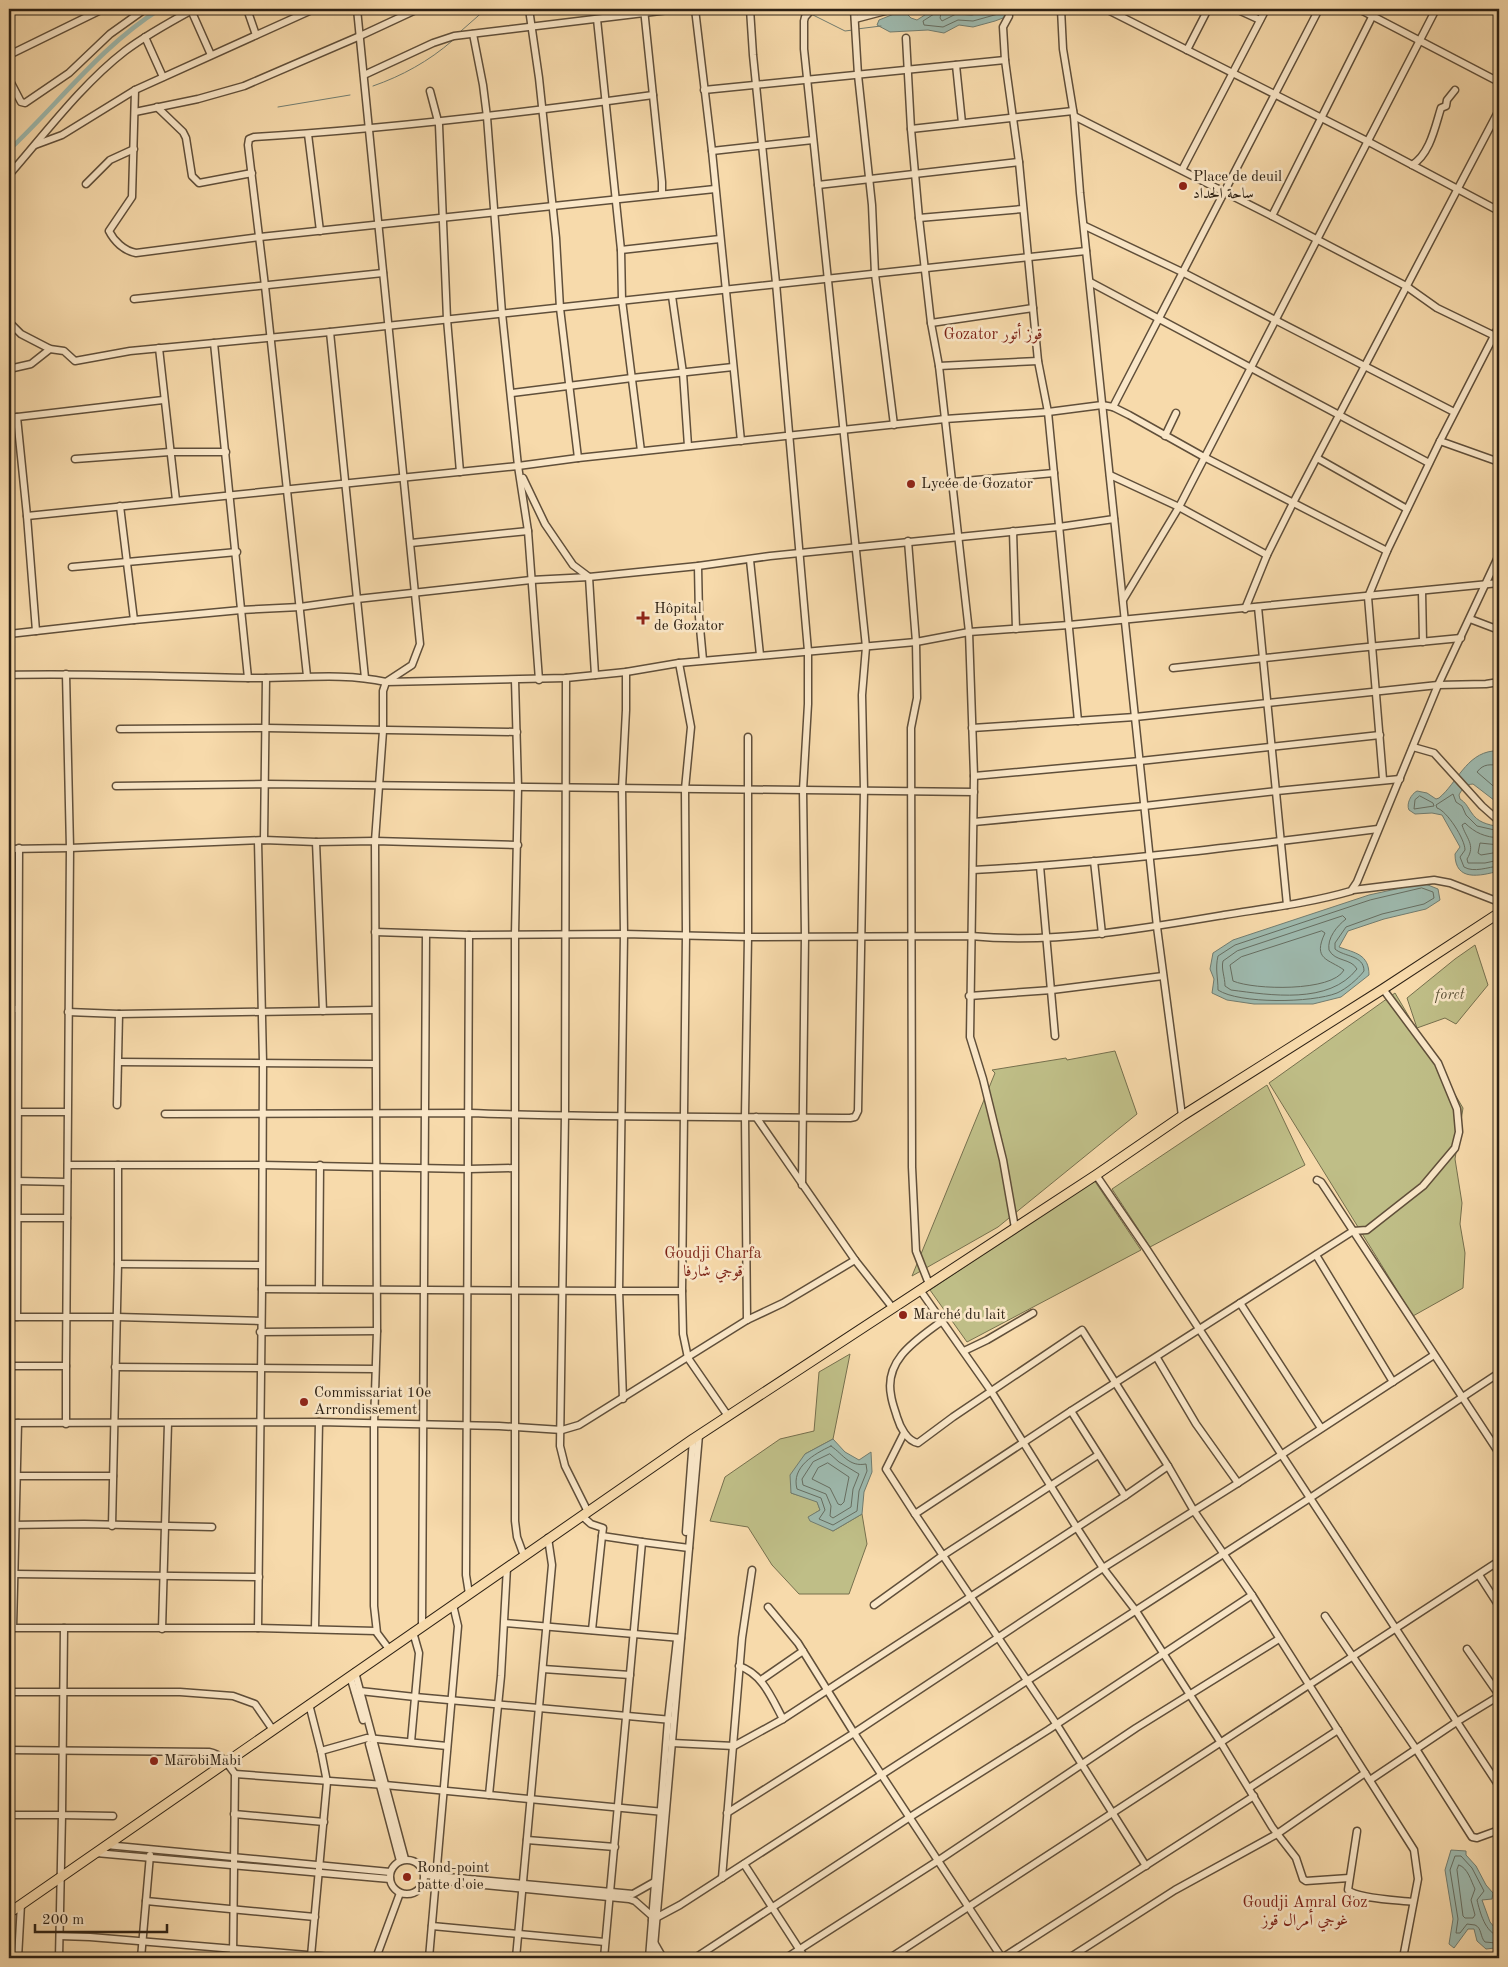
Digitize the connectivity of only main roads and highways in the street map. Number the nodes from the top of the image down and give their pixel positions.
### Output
1 (1499, 912) edge
2 (9, 1913) edge

1 - 2 highway

